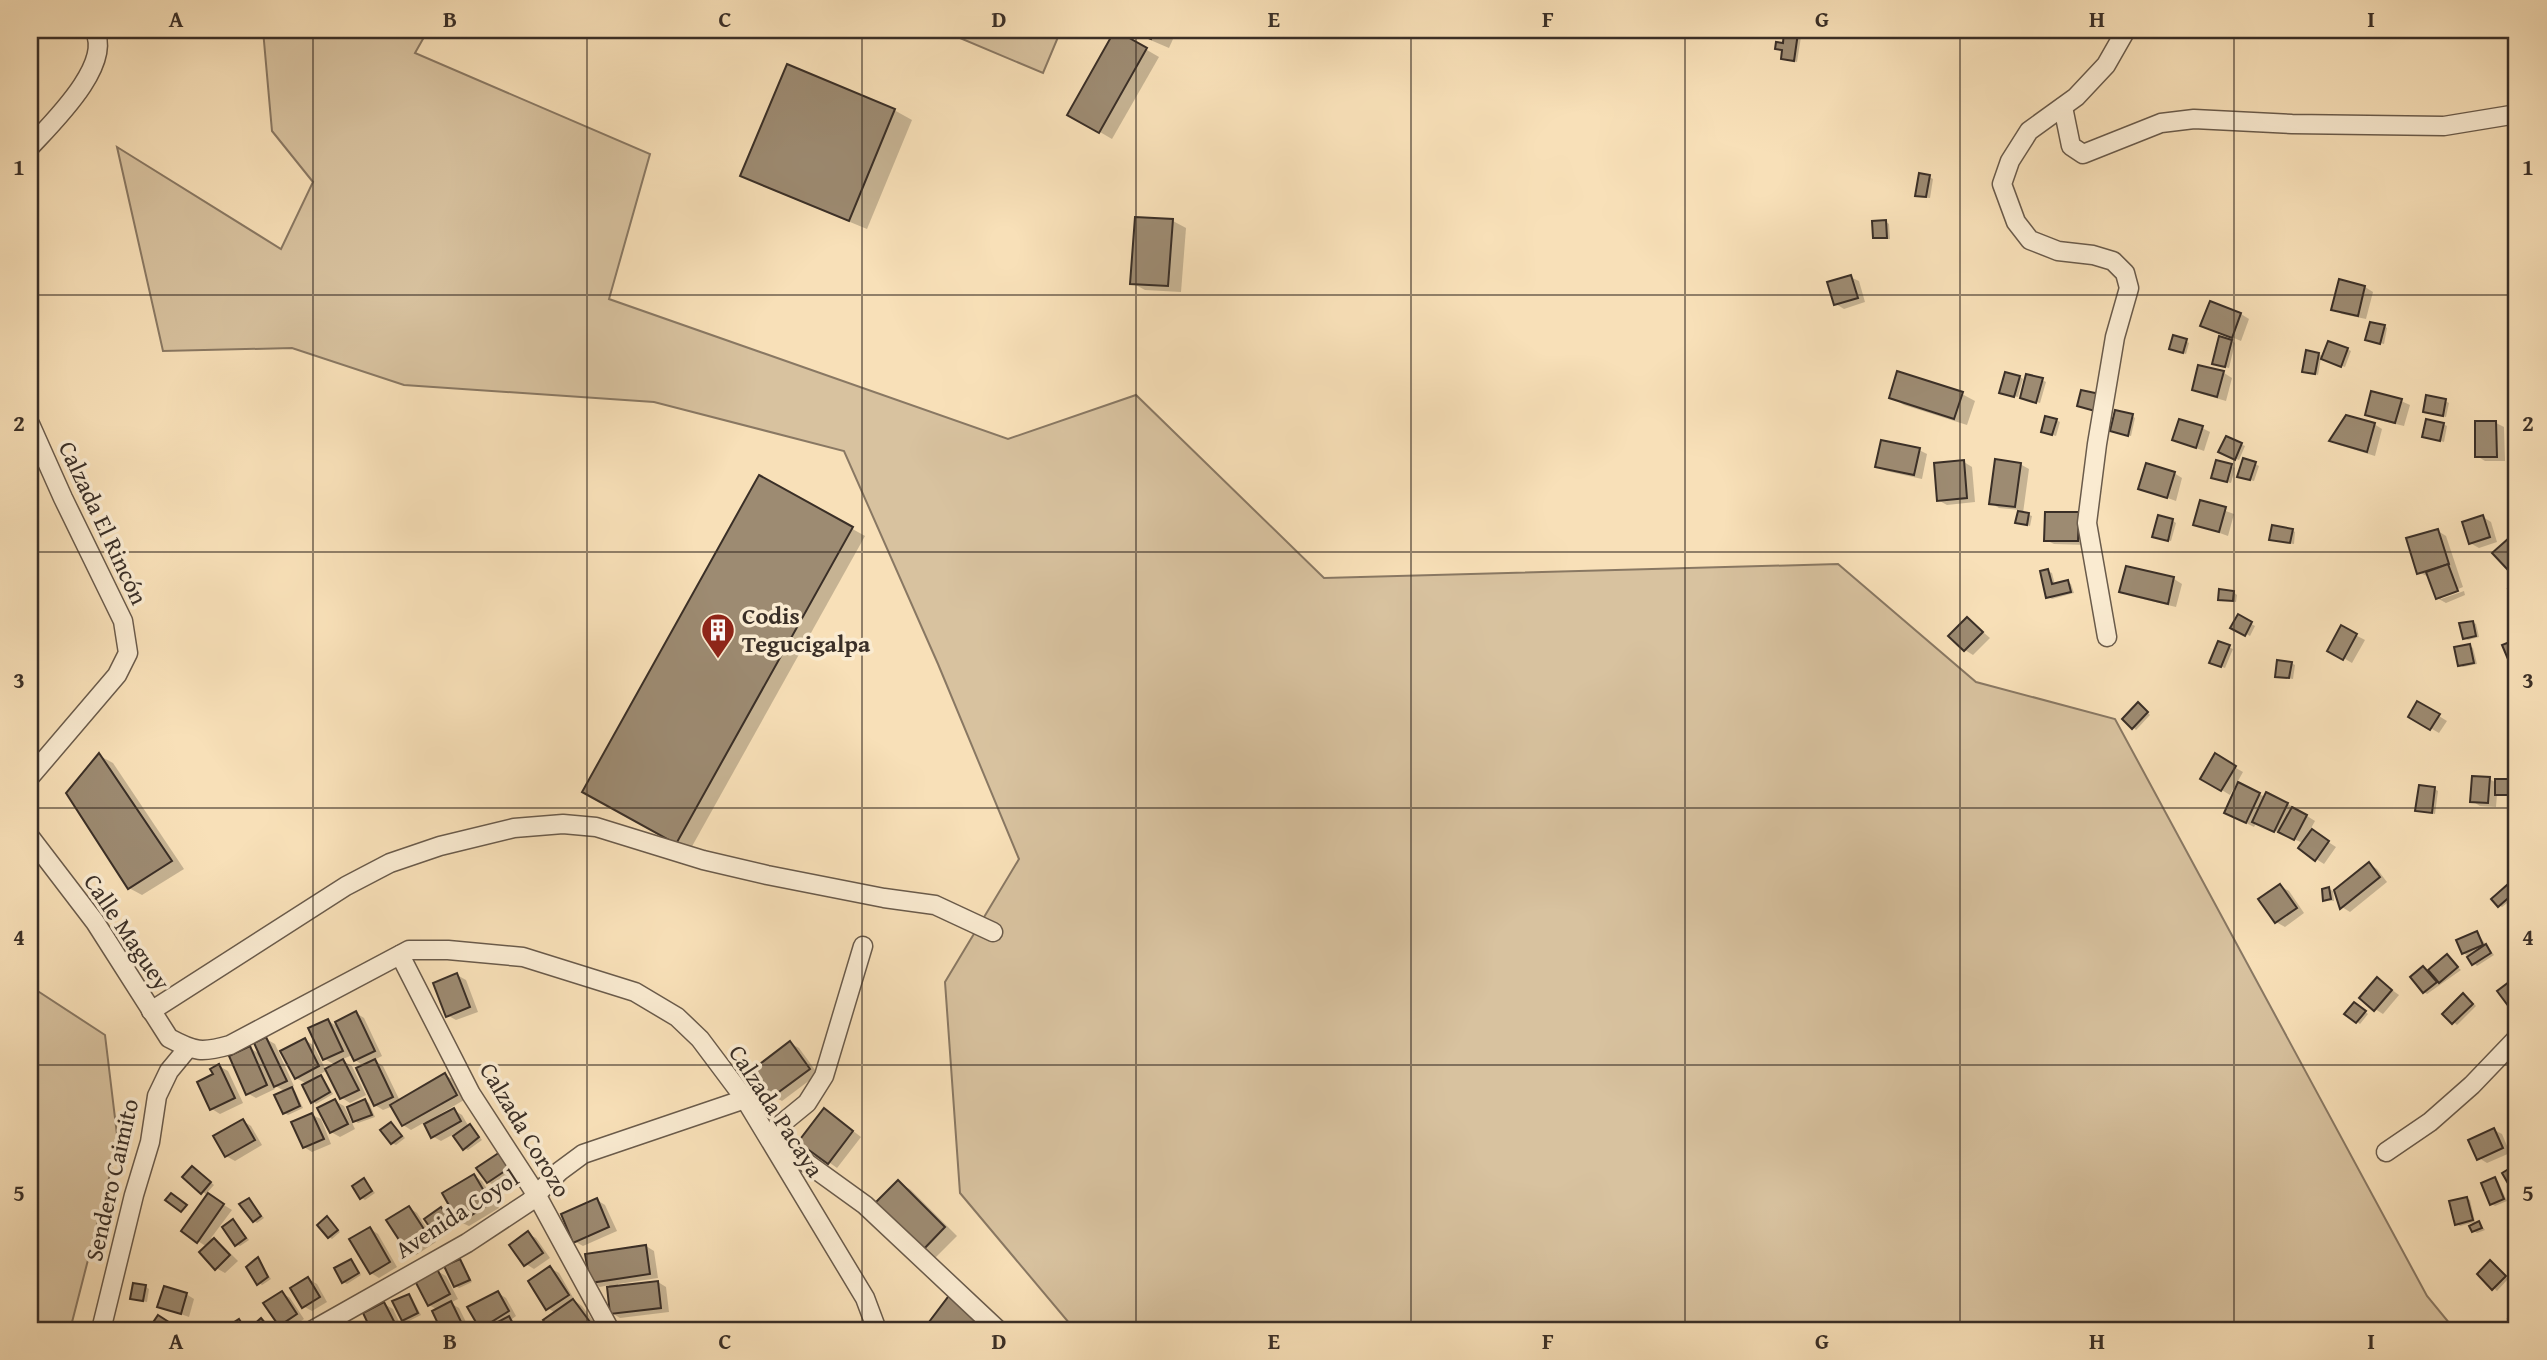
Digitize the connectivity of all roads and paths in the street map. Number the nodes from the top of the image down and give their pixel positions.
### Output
1 (94, 30) edge
2 (2126, 30) edge
3 (2063, 107) junction
4 (2517, 114) edge
5 (30, 147) edge
6 (30, 424) edge
7 (2107, 637) dead end
8 (30, 777) edge
9 (30, 837) edge
10 (993, 932) dead end
11 (863, 946) dead end
12 (400, 955) junction
13 (151, 1011) junction
14 (2517, 1038) edge
15 (188, 1048) junction
16 (745, 1099) junction
17 (768, 1135) junction
18 (2386, 1152) dead end
19 (536, 1194) junction
20 (101, 1330) edge
21 (313, 1330) edge
22 (610, 1330) edge
23 (877, 1330) edge
24 (998, 1330) edge

1 - 5 street
2 - 3 street
3 - 4 street
3 - 7 street
6 - 8 street, Calzada El Rincón
9 - 13 street, Calle Maguey
10 - 13 street
11 - 17 street
12 - 15 street, Calzada Pacaya
12 - 16 street, Calzada Pacaya
12 - 19 street, Calzada Corozo
13 - 15 street, Calle Maguey
14 - 18 street
15 - 20 street, Sendero Caimito
16 - 17 street, Calzada Pacaya
16 - 19 street, Avenida Coyol
17 - 23 street, Calzada Pacaya
17 - 24 street
19 - 21 street, Avenida Coyol
19 - 22 street, Calzada Corozo

